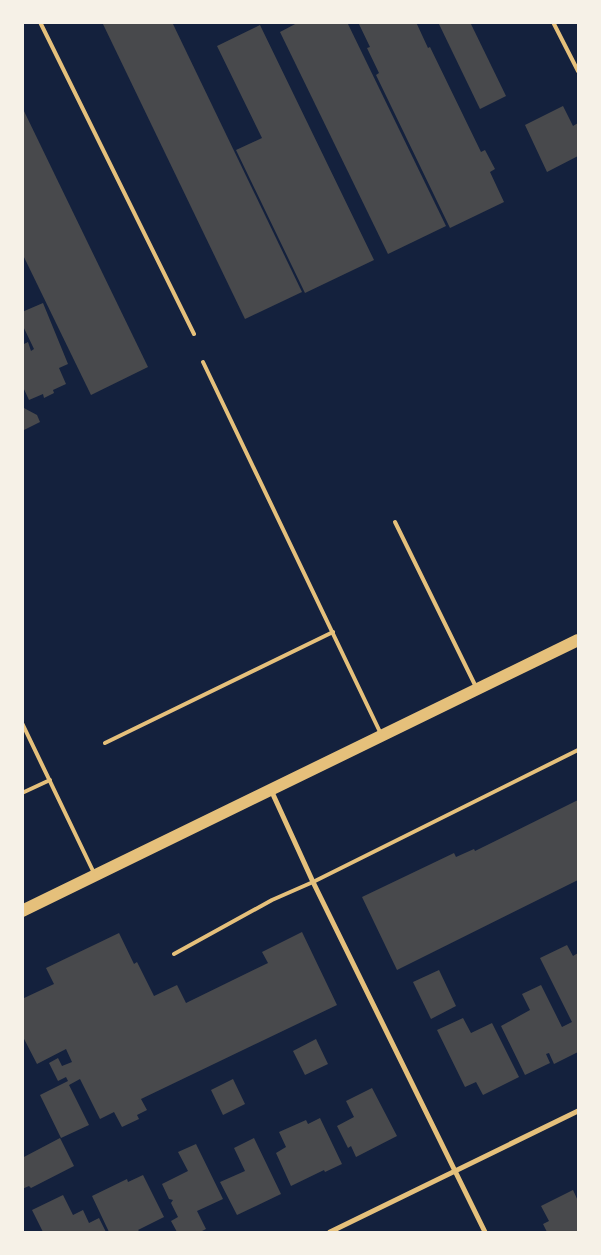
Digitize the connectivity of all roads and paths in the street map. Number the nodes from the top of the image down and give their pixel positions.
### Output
1 (40, 22) edge
2 (553, 22) edge
3 (578, 71) edge
4 (194, 334) dead end
5 (203, 362) dead end
6 (395, 522) dead end
7 (333, 632) junction
8 (578, 640) edge
9 (477, 690) junction
10 (22, 724) edge
11 (382, 736) junction
12 (105, 743) dead end
13 (578, 750) edge
14 (50, 780) junction
15 (271, 790) junction
16 (22, 793) edge
17 (95, 876) junction
18 (313, 882) junction
19 (22, 911) edge
20 (174, 954) dead end
21 (578, 1111) edge
22 (454, 1172) junction
23 (330, 1232) edge
24 (484, 1232) edge

1 - 4 lane
2 - 3 lane
5 - 7 lane
6 - 9 lane
7 - 11 lane
7 - 12 lane
8 - 9 main road
9 - 11 main road
10 - 14 lane
11 - 15 main road
13 - 18 lane
14 - 16 lane
14 - 17 lane
15 - 17 main road
15 - 18 street
17 - 19 main road
18 - 20 lane
18 - 22 street
21 - 22 street
22 - 23 street
22 - 24 street

